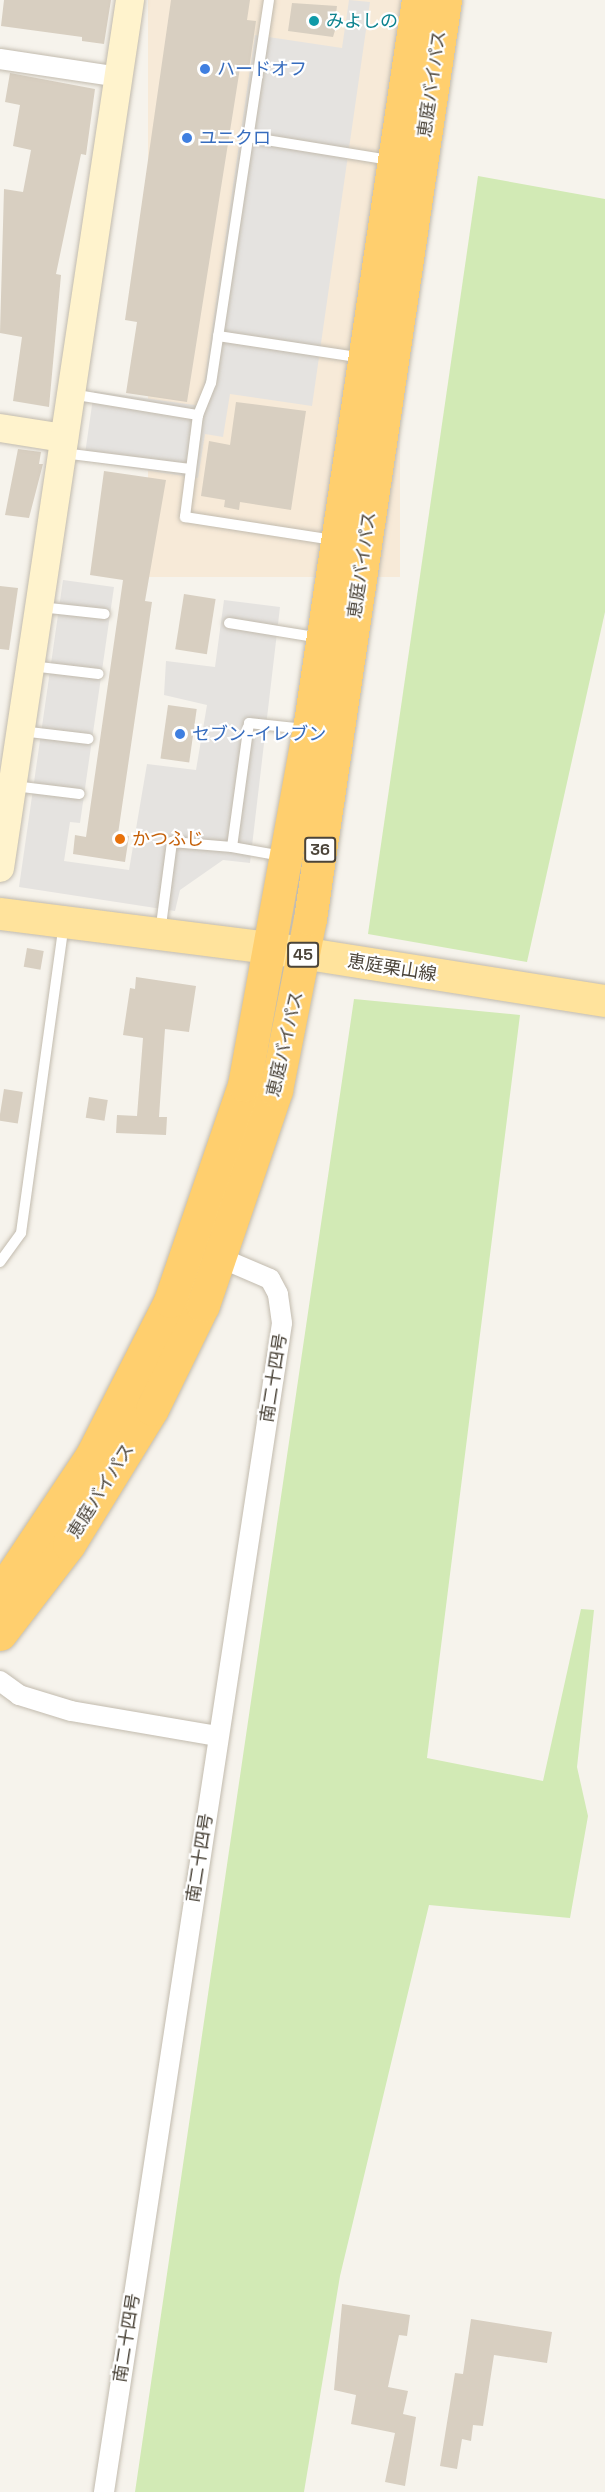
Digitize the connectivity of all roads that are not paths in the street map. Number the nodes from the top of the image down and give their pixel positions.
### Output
1 (130, 0) edge
2 (269, 0) edge
3 (418, 0) edge
4 (445, 0) edge
5 (0, 59) edge
6 (119, 77) junction
7 (248, 137) junction
8 (393, 160) junction
9 (218, 336) junction
10 (363, 358) junction
11 (71, 394) junction
12 (198, 415) junction
13 (0, 428) edge
14 (63, 445) junction
15 (190, 469) junction
16 (335, 540) junction
17 (39, 607) junction
18 (105, 614) dead end
19 (229, 623) dead end
20 (322, 638) junction
21 (31, 666) junction
22 (99, 674) dead end
23 (309, 729) junction
24 (21, 730) junction
25 (89, 739) dead end
26 (9, 770) edge
27 (80, 794) dead end
28 (232, 847) junction
29 (286, 856) junction
30 (0, 868) edge
31 (0, 914) edge
32 (64, 922) junction
33 (160, 934) junction
34 (270, 948) junction
35 (305, 955) junction
36 (605, 1001) edge
37 (221, 1258) junction
38 (0, 1262) edge
39 (0, 1593) edge
40 (0, 1634) edge
41 (0, 1681) edge
42 (219, 1736) junction
43 (104, 2492) edge

1 - 6 street
2 - 7 lane
3 - 8 highway, 恵庭バイパス / 36
4 - 35 highway, 恵庭バイパス / 36
5 - 6 street
6 - 11 street
7 - 8 lane
7 - 9 lane
8 - 10 highway, 恵庭バイパス / 36
9 - 10 lane
9 - 12 lane
10 - 16 highway, 恵庭バイパス / 36
11 - 12 lane
11 - 14 street
12 - 15 lane
13 - 14 street
14 - 15 lane
14 - 17 street
15 - 16 lane
16 - 20 highway, 恵庭バイパス / 36
17 - 18 lane
17 - 21 street
19 - 20 lane
20 - 23 highway, 恵庭バイパス / 36
21 - 22 lane
21 - 24 street
23 - 28 lane
23 - 29 highway, 恵庭バイパス / 36
24 - 25 lane
24 - 26 street
26 - 27 lane
26 - 30 street
28 - 29 lane
28 - 33 lane
29 - 34 highway, 恵庭バイパス / 36
31 - 32 main road, 恵庭栗山線 / 45
32 - 33 main road, 恵庭栗山線 / 45
32 - 38 lane
33 - 34 main road, 恵庭栗山線 / 45
34 - 35 main road, 恵庭栗山線 / 45
34 - 39 highway, 恵庭バイパス / 36
35 - 36 main road, 恵庭栗山線 / 45
35 - 37 highway, 恵庭バイパス / 36
37 - 40 highway, 恵庭バイパス / 36
37 - 42 street, 南二十四号
41 - 42 street
42 - 43 street, 南二十四号

